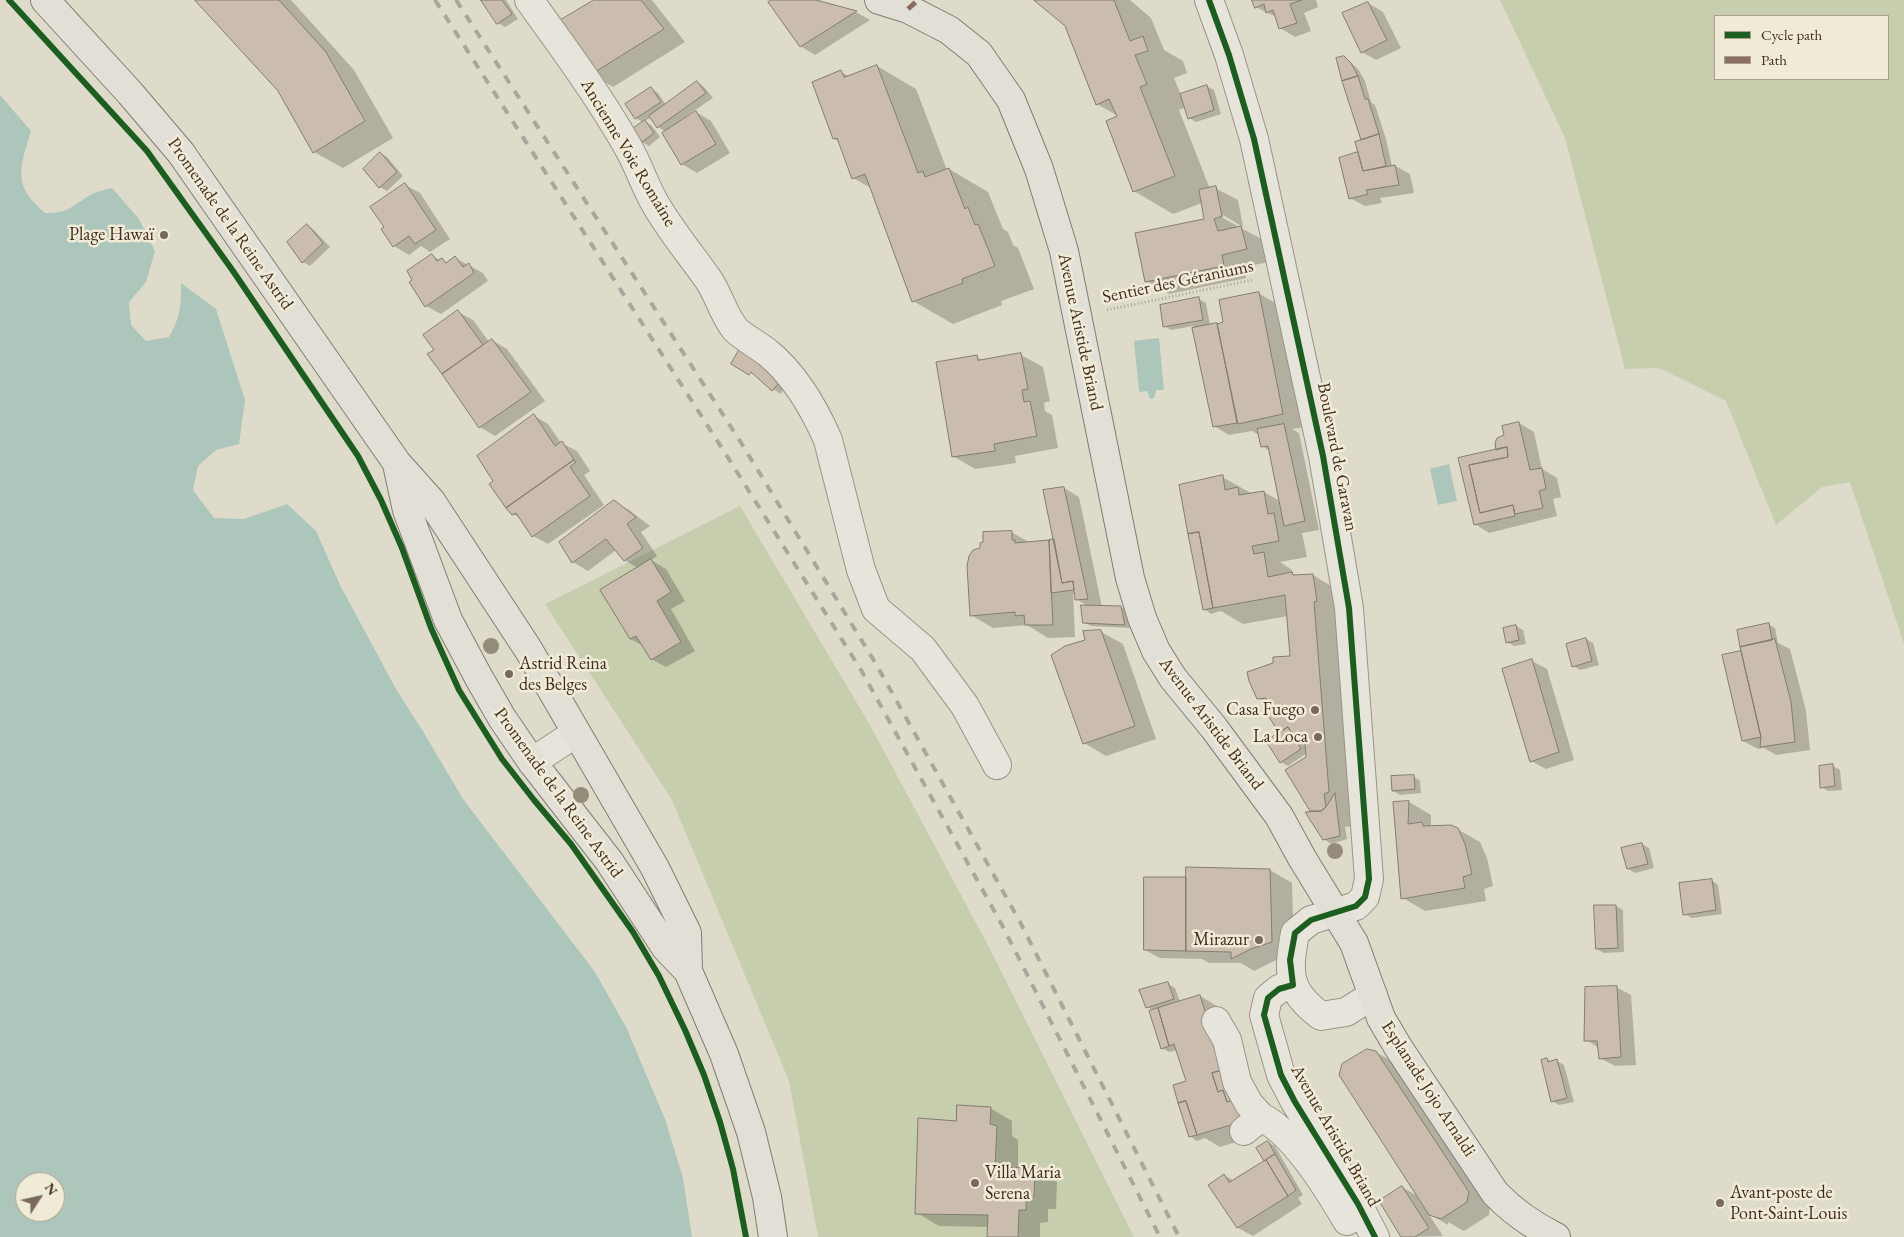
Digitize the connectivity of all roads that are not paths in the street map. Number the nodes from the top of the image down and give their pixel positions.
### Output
1 (44, 0) edge
2 (529, 0) edge
3 (879, 0) edge
4 (1209, 0) edge
5 (397, 463) junction
6 (576, 733) junction
7 (532, 762) junction
8 (998, 765) dead end
9 (1337, 913) junction
10 (688, 971) junction
11 (1293, 986) junction
12 (1373, 995) junction
13 (1216, 1021) dead end
14 (773, 1237) edge
15 (1356, 1237) edge
16 (1375, 1237) edge
17 (1556, 1237) edge

1 - 5 main road, Promenade de la Reine Astrid
2 - 8 street, Ancienne Voie Romaine
3 - 9 main road, Avenue Aristide Briand
4 - 9 street, Boulevard de Garavan
5 - 6 main road, Promenade de la Reine Astrid
5 - 7 main road, Promenade de la Reine Astrid
6 - 7 street
6 - 10 main road, Promenade de la Reine Astrid
7 - 10 main road, Promenade de la Reine Astrid
9 - 11 street
9 - 12 main road, Esplanade Jojo Arnaldi
10 - 14 main road, Promenade de la Reine Astrid
11 - 12 street
11 - 16 street, Avenue Aristide Briand
12 - 17 main road, Esplanade Jojo Arnaldi
13 - 15 street

